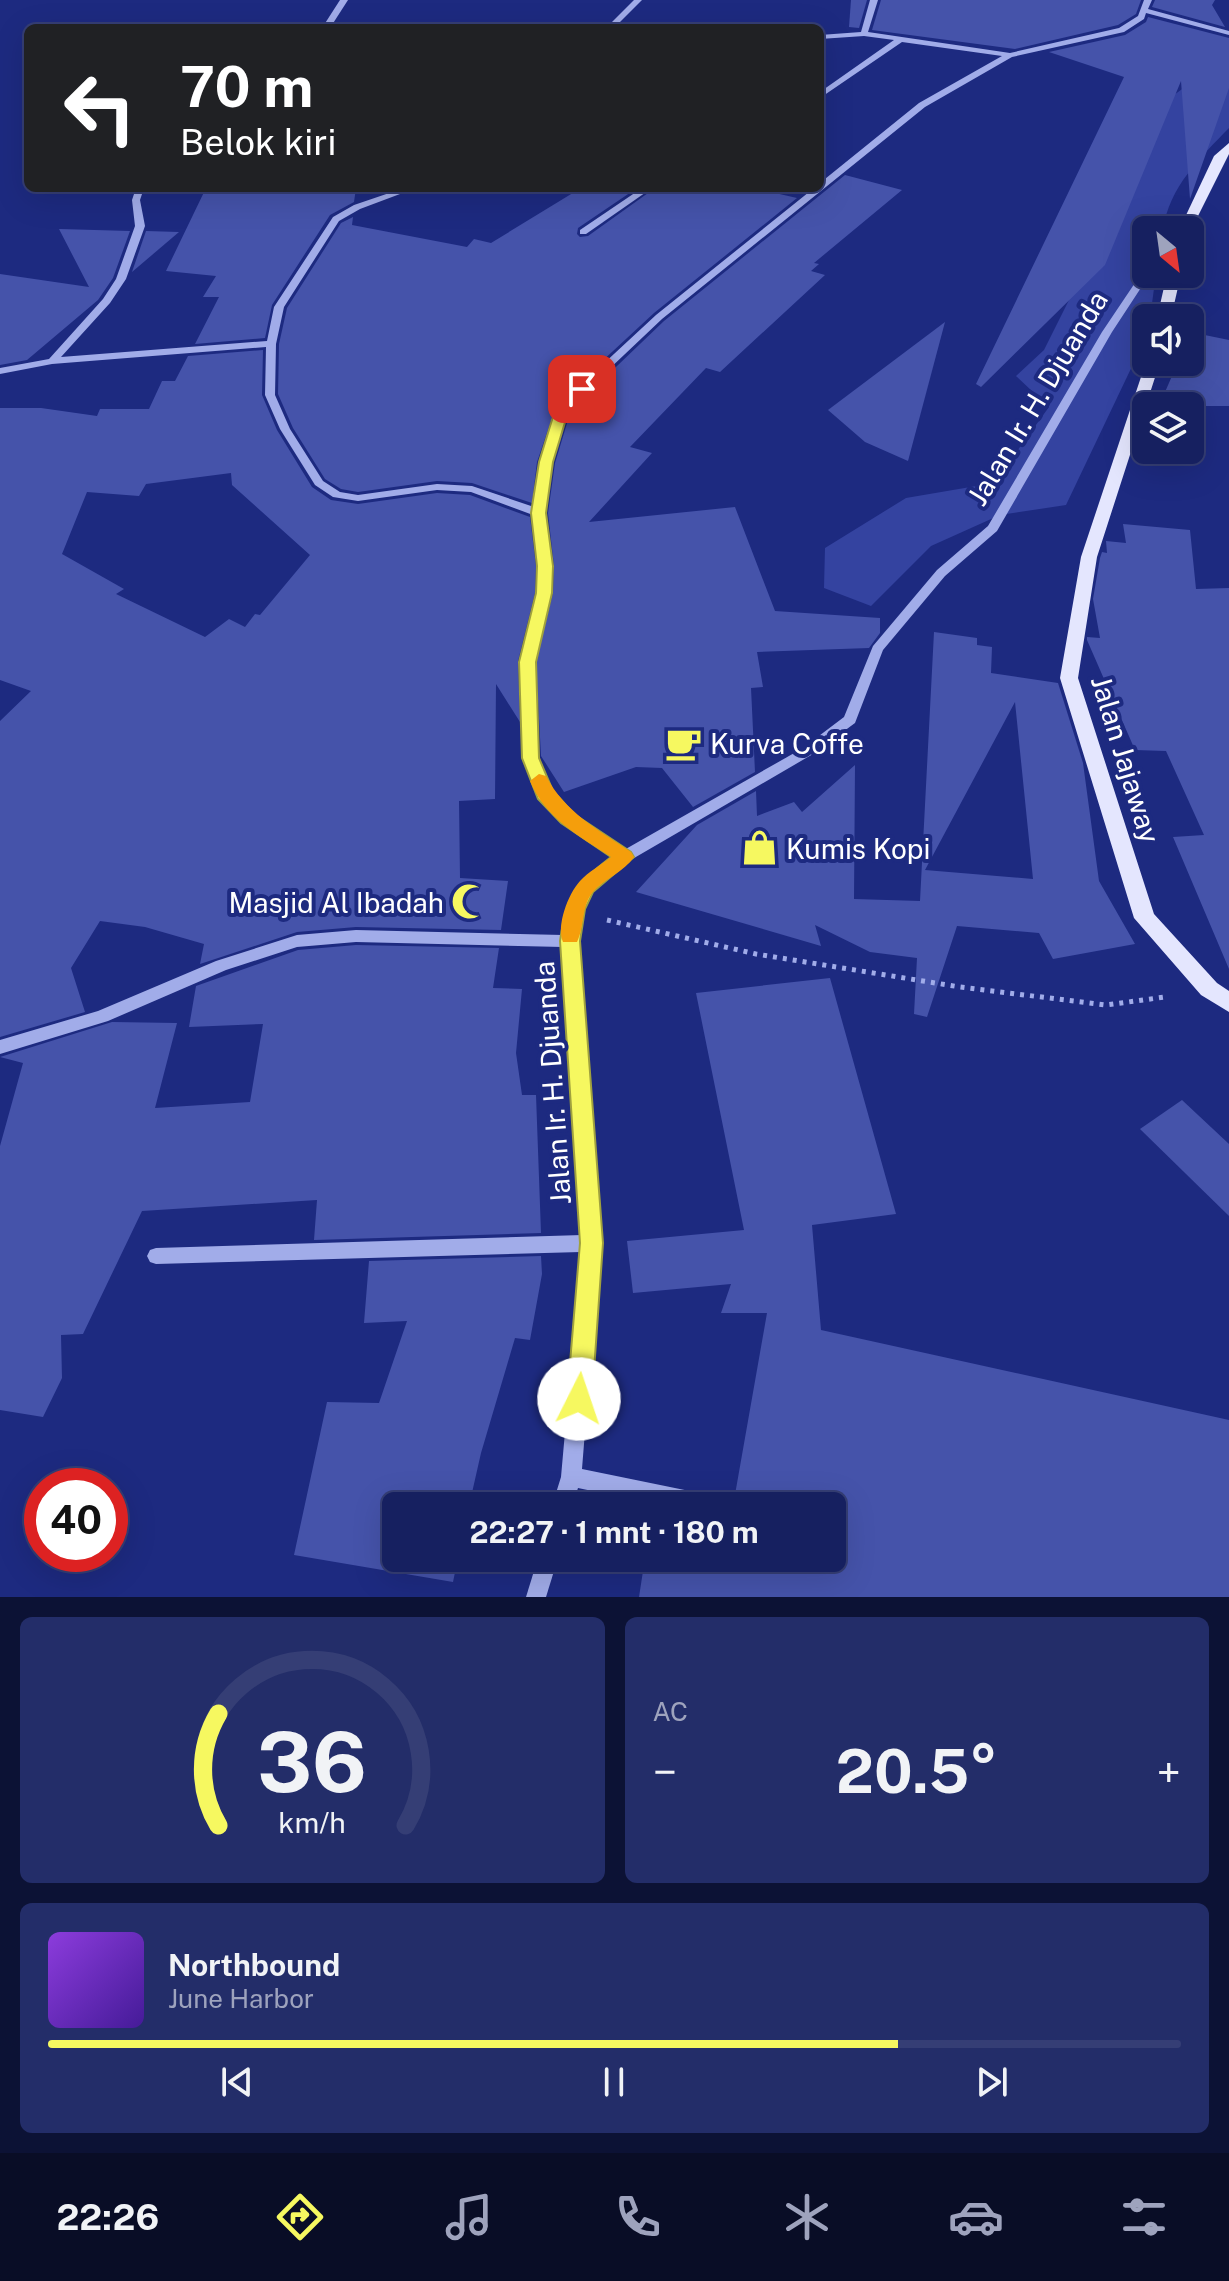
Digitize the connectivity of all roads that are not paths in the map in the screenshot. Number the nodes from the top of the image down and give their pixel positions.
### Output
1 (344, 0) edge
2 (638, 0) edge
3 (874, 0) edge
4 (1148, 0) edge
5 (1143, 10) junction
6 (329, 24) edge
7 (614, 24) edge
8 (1229, 33) edge
9 (864, 34) junction
10 (824, 37) edge
11 (899, 40) junction
12 (1010, 55) junction
13 (824, 93) edge
14 (1229, 147) edge
15 (824, 185) edge
16 (139, 192) edge
17 (400, 192) edge
18 (642, 192) edge
19 (815, 192) edge
20 (1192, 216) edge
21 (583, 232) dead end
22 (1136, 288) edge
23 (271, 344) junction
24 (52, 361) junction
25 (0, 371) edge
26 (1148, 376) edge
27 (539, 513) junction
28 (624, 857) junction
29 (570, 941) junction
30 (1229, 1003) edge
31 (0, 1047) edge
32 (591, 1243) junction
33 (156, 1256) dead end
34 (571, 1477) junction
35 (566, 1492) edge
36 (645, 1492) edge
37 (544, 1572) edge
38 (536, 1597) edge

1 - 6 street
2 - 7 street
3 - 9 street
4 - 5 street
5 - 8 street
5 - 12 street
9 - 10 street
9 - 11 street
11 - 12 street
11 - 13 street
12 - 15 street
14 - 20 main road
16 - 24 street
17 - 23 street
18 - 21 street
19 - 27 street
22 - 28 street, Jalan Ir. H. Djuanda
23 - 24 street
23 - 27 street
24 - 25 street
26 - 30 main road, Jalan Jajaway
27 - 28 street
28 - 29 street, Jalan Ir. H. Djuanda
29 - 31 street
29 - 32 street, Jalan Ir. H. Djuanda
32 - 33 street
32 - 34 street, Jalan Ir. H. Djuanda
34 - 35 street, Jalan Ir. H. Djuanda
34 - 36 street
37 - 38 street

